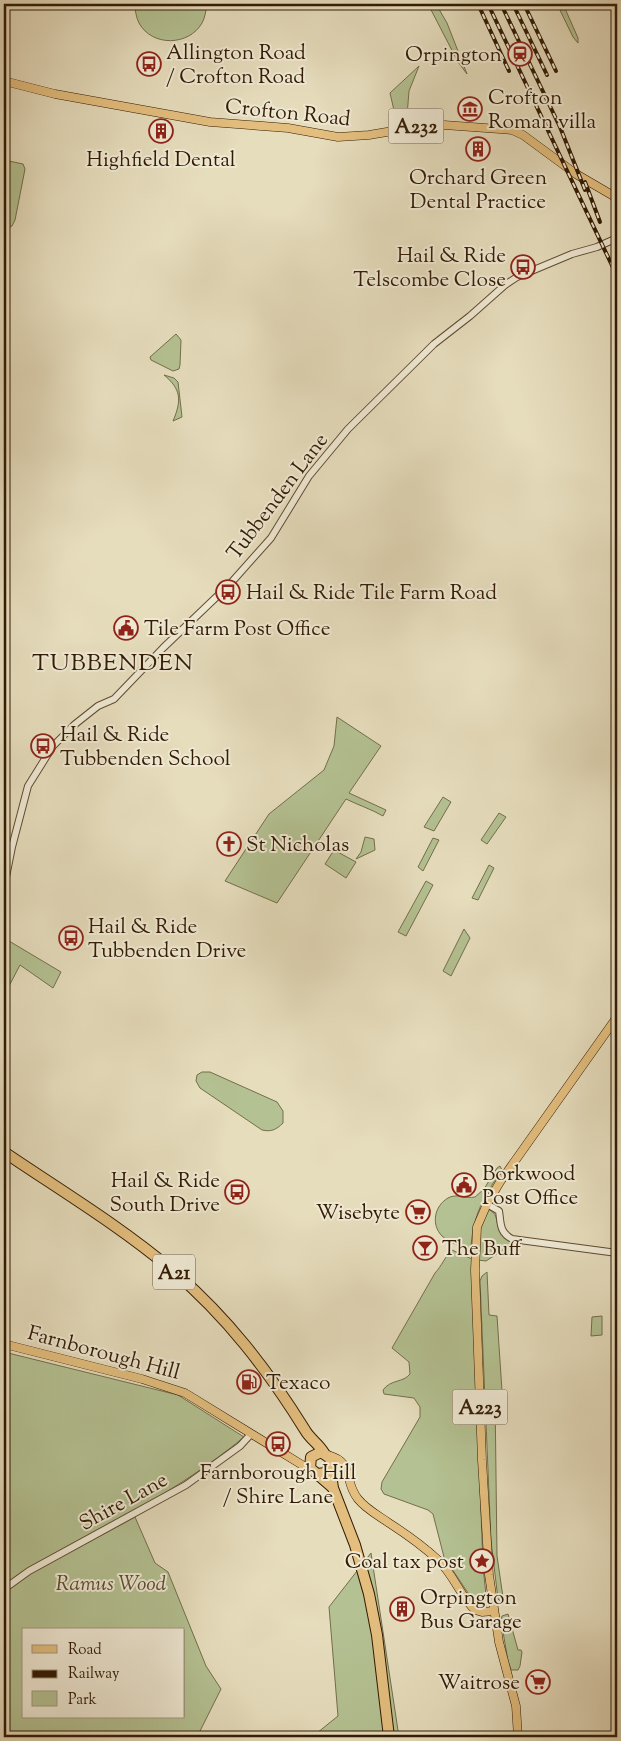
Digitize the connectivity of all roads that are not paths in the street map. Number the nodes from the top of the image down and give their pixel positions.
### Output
1 (4, 81) edge
2 (617, 198) edge
3 (617, 238) edge
4 (4, 887) edge
5 (617, 1016) edge
6 (4, 1152) edge
7 (487, 1204) junction
8 (617, 1253) edge
9 (4, 1344) edge
10 (306, 1433) junction
11 (252, 1434) junction
12 (331, 1460) junction
13 (313, 1466) junction
14 (333, 1488) junction
15 (4, 1589) edge
16 (494, 1611) junction
17 (389, 1737) edge
18 (518, 1737) edge

1 - 2 main road, Crofton Road / A232
3 - 4 street, Tubbenden Lane
5 - 7 main road, A223
6 - 10 highway, A21
7 - 8 street
7 - 16 main road, A223
9 - 11 main road, Farnborough Hill
10 - 12 highway, A21
10 - 13 highway, A21
11 - 13 main road, Farnborough Hill
11 - 15 street, Shire Lane
12 - 13 highway
12 - 13 highway
12 - 14 highway
12 - 16 main road
13 - 14 highway
14 - 17 highway
16 - 18 main road, A223

